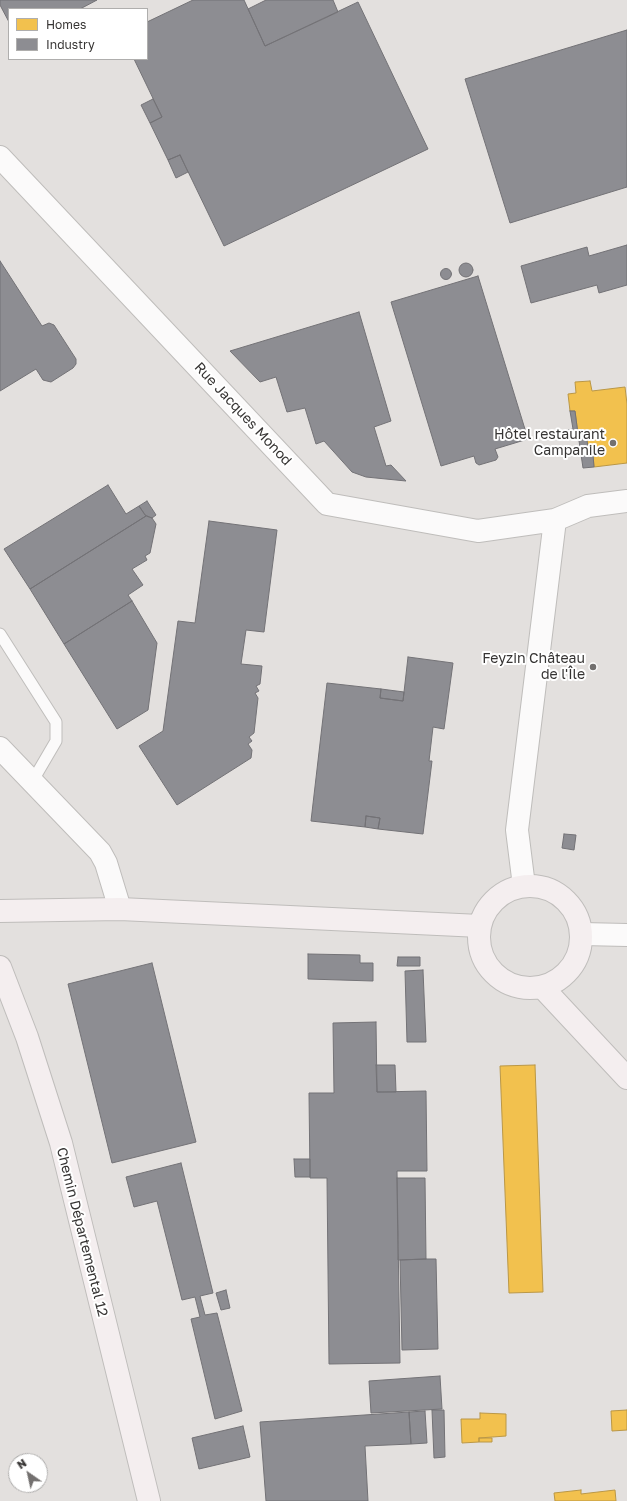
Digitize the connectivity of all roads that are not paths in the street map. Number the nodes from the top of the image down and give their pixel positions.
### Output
1 (0, 157) edge
2 (627, 500) edge
3 (555, 520) junction
4 (0, 634) edge
5 (0, 748) edge
6 (32, 782) junction
7 (524, 886) junction
8 (120, 908) junction
9 (0, 911) edge
10 (480, 926) junction
11 (582, 934) junction
12 (627, 936) edge
13 (0, 967) edge
14 (543, 988) junction
15 (627, 1078) edge
16 (149, 1501) edge

1 - 3 street, Rue Jacques Monod
2 - 3 street, Rue Jacques Monod
3 - 7 street
4 - 6 lane
5 - 6 street
6 - 8 street
7 - 10 street
7 - 11 street
8 - 9 street
8 - 10 street
10 - 14 street
11 - 12 street
11 - 14 street
13 - 16 street, Chemin Départemental 12
14 - 15 street

